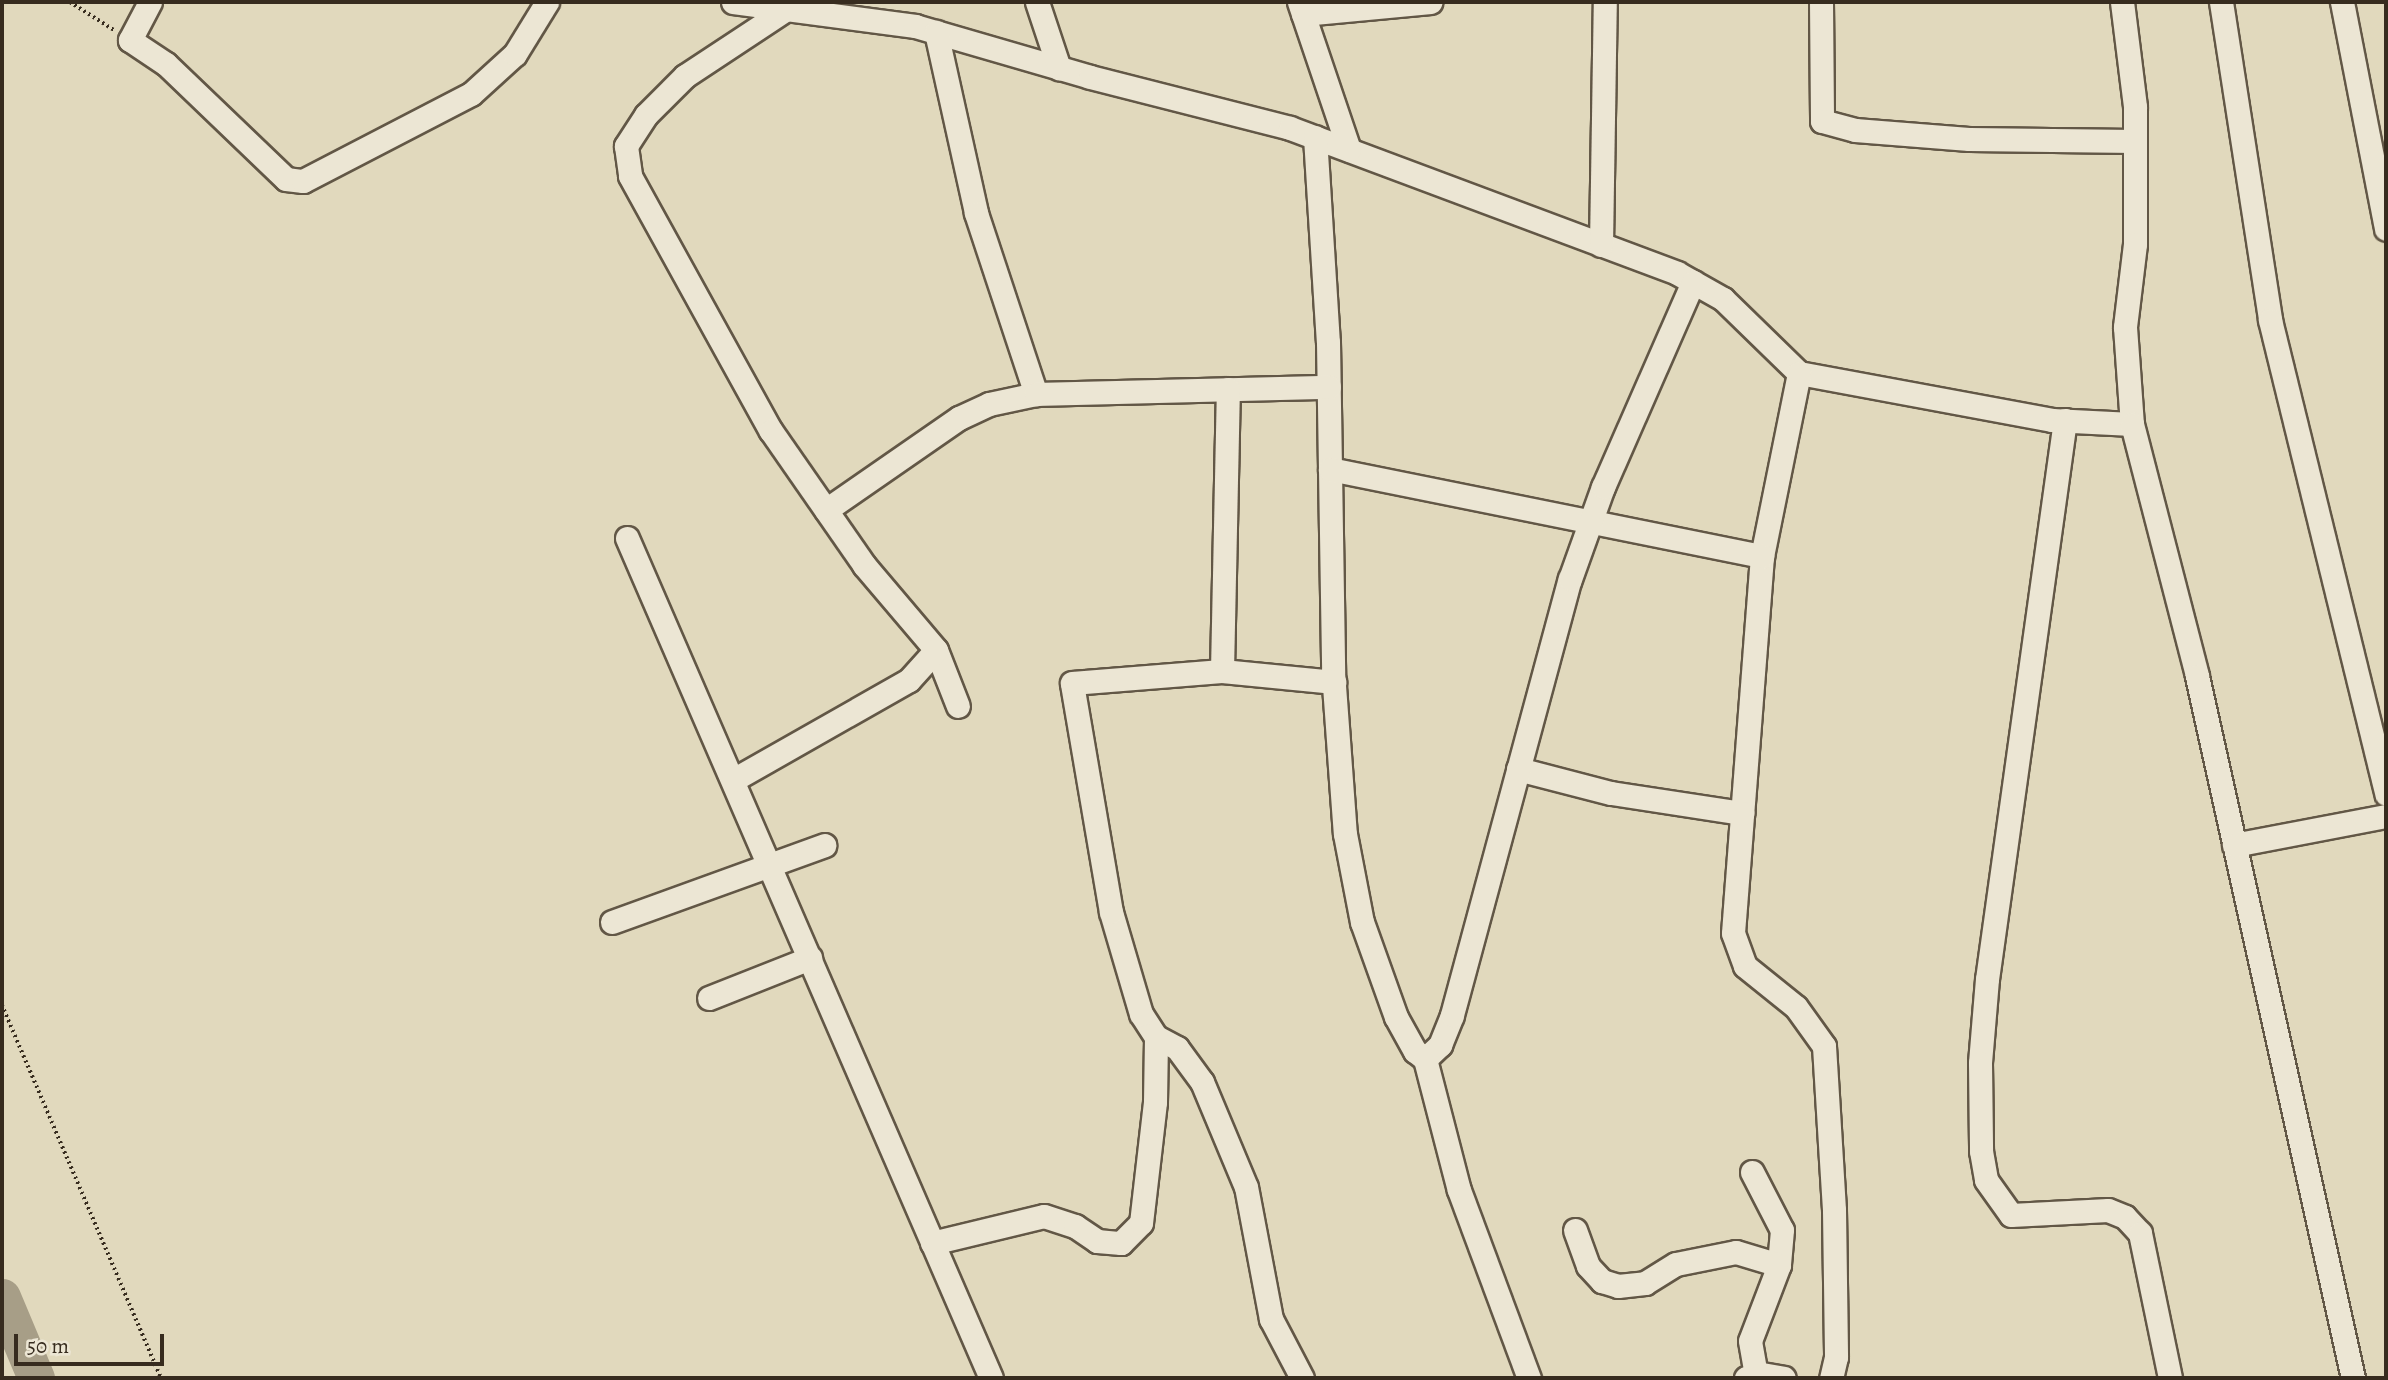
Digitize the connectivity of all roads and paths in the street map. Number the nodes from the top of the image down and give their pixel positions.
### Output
1 (69, 2) edge
2 (150, 2) edge
3 (547, 2) edge
4 (733, 2) edge
5 (1037, 2) edge
6 (1430, 2) edge
7 (1605, 2) edge
8 (1821, 2) edge
9 (2122, 2) edge
10 (2221, 2) edge
11 (2342, 2) edge
12 (1301, 8) edge
13 (785, 10) junction
14 (936, 32) junction
15 (130, 40) junction
16 (1059, 68) junction
17 (1315, 137) junction
18 (2136, 141) junction
19 (1349, 150) junction
20 (2386, 229) edge
21 (1601, 245) junction
22 (1693, 282) junction
23 (1799, 373) junction
24 (1329, 387) junction
25 (1228, 388) junction
26 (1036, 394) junction
27 (2065, 420) junction
28 (2132, 425) junction
29 (1330, 469) junction
30 (826, 510) junction
31 (1592, 519) junction
32 (627, 538) dead end
33 (1762, 556) junction
34 (936, 650) junction
35 (1222, 671) junction
36 (1334, 682) junction
37 (958, 706) dead end
38 (1518, 769) junction
39 (733, 780) junction
40 (2386, 794) edge
41 (1742, 813) junction
42 (2386, 816) edge
43 (825, 845) dead end
44 (2234, 845) junction
45 (771, 866) junction
46 (612, 922) dead end
47 (810, 958) junction
48 (709, 998) dead end
49 (2, 1005) edge
50 (1156, 1037) junction
51 (1425, 1059) junction
52 (1752, 1172) dead end
53 (1575, 1230) dead end
54 (932, 1243) junction
55 (1779, 1265) junction
56 (1751, 1377) edge
57 (161, 1378) edge
58 (991, 1378) edge
59 (1302, 1378) edge
60 (1529, 1378) edge
61 (1784, 1378) edge
62 (1831, 1378) edge
63 (2170, 1378) edge
64 (2353, 1378) edge

1 - 15 path
2 - 15 street
3 - 15 street
4 - 13 street
5 - 16 street
6 - 12 street
7 - 21 street
8 - 18 street
9 - 18 street
10 - 40 street
11 - 20 street
12 - 19 street
13 - 14 street
13 - 30 street
14 - 16 street
14 - 26 street
16 - 17 street
17 - 19 street
17 - 24 street
18 - 28 street
19 - 21 street
21 - 22 street
22 - 23 street
22 - 31 street
23 - 27 street
23 - 33 street
24 - 25 street
24 - 29 street
25 - 26 street
25 - 35 street
26 - 30 street
27 - 28 street
27 - 63 street
28 - 44 street
29 - 31 street
29 - 36 street
30 - 34 street
31 - 33 street
31 - 38 street
32 - 39 street
33 - 41 street
34 - 37 street
34 - 39 street
35 - 36 street
35 - 50 street
36 - 51 street
38 - 41 street
38 - 51 street
39 - 45 street
41 - 62 street
42 - 44 street
43 - 45 street
44 - 64 street
45 - 46 street
45 - 47 street
47 - 48 street
47 - 54 street
49 - 57 path
50 - 54 street
50 - 59 street
51 - 60 street
52 - 55 street
53 - 55 street
54 - 58 street
55 - 56 street
56 - 61 street

